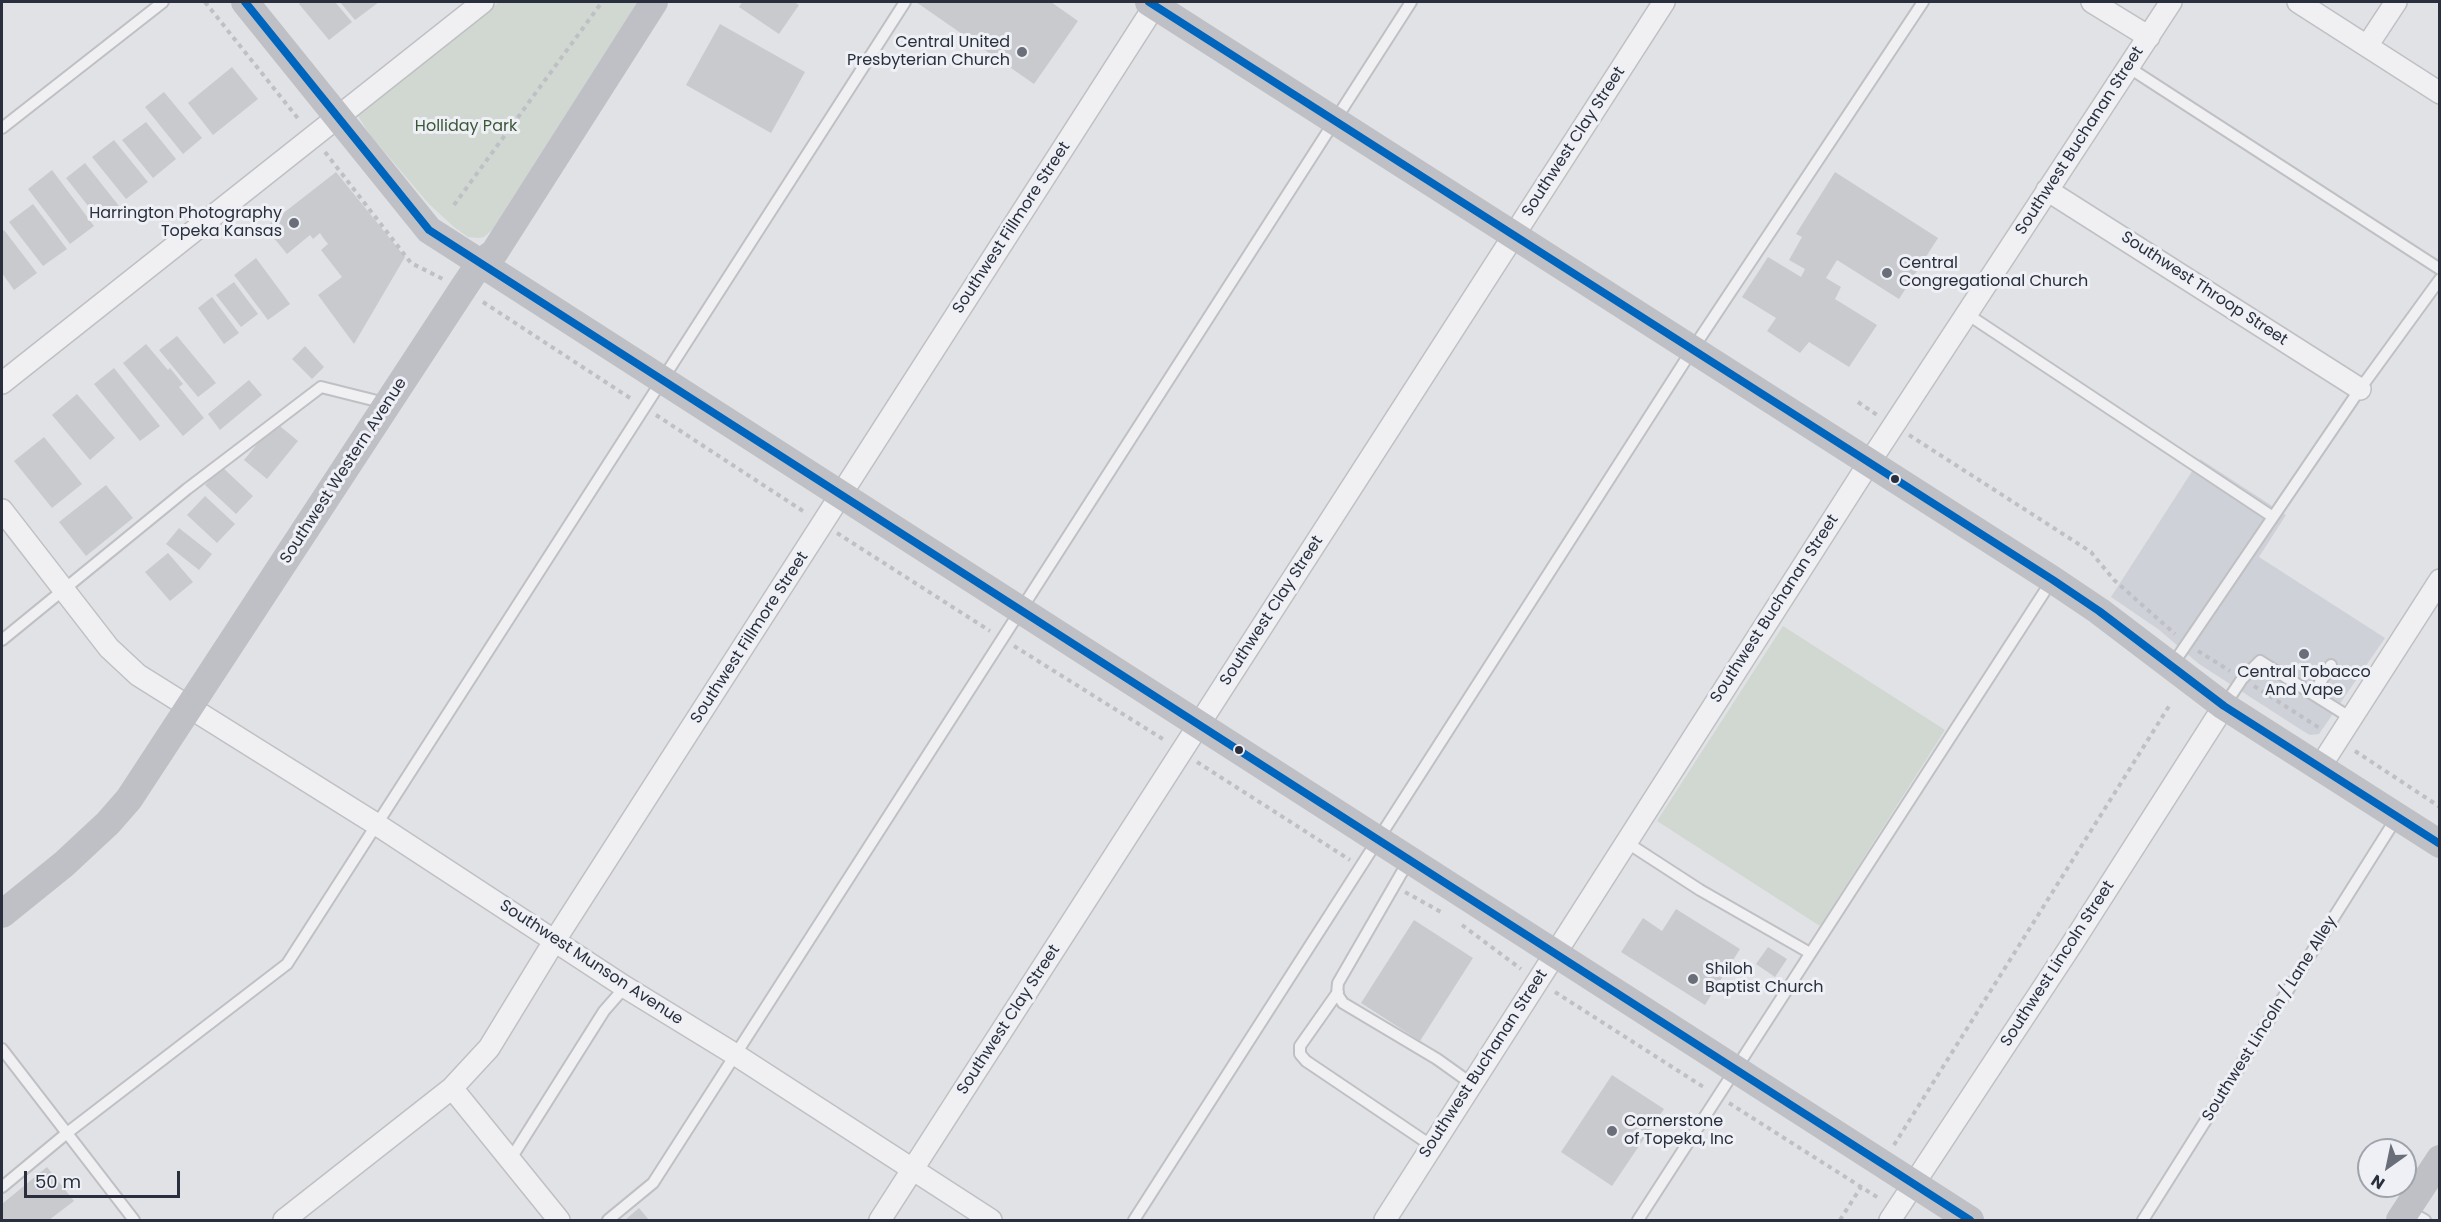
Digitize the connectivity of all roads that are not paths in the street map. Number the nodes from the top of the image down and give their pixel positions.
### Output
1 (163, 2) edge
2 (245, 2) edge
3 (483, 2) edge
4 (654, 2) edge
5 (905, 2) edge
6 (1411, 2) edge
7 (1664, 2) edge
8 (1923, 2) edge
9 (2092, 2) edge
10 (2171, 2) edge
11 (2298, 2) edge
12 (2396, 2) edge
13 (1153, 3) edge
14 (2149, 36) junction
15 (2367, 46) junction
16 (2128, 67) junction
17 (2439, 93) edge
18 (339, 118) junction
19 (1335, 121) junction
20 (2, 128) edge
21 (2047, 190) junction
22 (1514, 236) junction
23 (480, 263) junction
24 (2439, 269) edge
25 (2439, 279) edge
26 (1967, 314) junction
27 (1692, 350) junction
28 (662, 380) junction
29 (2, 383) edge
30 (2360, 389) junction
31 (388, 404) junction
32 (1869, 463) junction
33 (842, 495) junction
34 (2, 510) edge
35 (2274, 517) junction
36 (2053, 580) junction
37 (2439, 580) edge
38 (65, 590) junction
39 (1020, 610) junction
40 (2, 640) edge
41 (2179, 655) junction
42 (2331, 666) dead end
43 (2313, 694) junction
44 (189, 706) junction
45 (2224, 706) junction
46 (2352, 718) junction
47 (1198, 724) junction
48 (2320, 767) junction
49 (2397, 817) junction
50 (376, 824) junction
51 (1377, 839) junction
52 (1626, 842) junction
53 (2439, 844) edge
54 (1409, 860) junction
55 (2, 914) edge
56 (555, 940) junction
57 (1810, 953) junction
58 (1555, 954) junction
59 (625, 987) junction
60 (1338, 992) junction
61 (2, 1049) edge
62 (736, 1055) junction
63 (1735, 1069) junction
64 (1472, 1084) junction
65 (452, 1088) junction
66 (68, 1133) junction
67 (1432, 1146) junction
68 (2439, 1159) edge
69 (510, 1160) junction
70 (913, 1170) junction
71 (1914, 1184) junction
72 (2, 1187) edge
73 (2411, 1217) edge
74 (134, 1221) edge
75 (284, 1221) edge
76 (559, 1221) edge
77 (608, 1221) edge
78 (880, 1221) edge
79 (992, 1221) edge
80 (1134, 1221) edge
81 (1385, 1221) edge
82 (1638, 1221) edge
83 (1890, 1221) edge
84 (1970, 1221) edge
85 (2143, 1221) edge

1 - 20 lane
2 - 18 main road
3 - 18 street
4 - 23 main road, Southwest Western Avenue
5 - 28 lane
6 - 19 lane
7 - 22 street, Southwest Clay Street
8 - 27 lane
9 - 14 street
10 - 14 street, Southwest Buchanan Street
11 - 15 street
12 - 15 street
13 - 19 main road
13 - 33 street, Southwest Fillmore Street
14 - 16 street, Southwest Buchanan Street
15 - 17 street
16 - 21 street, Southwest Buchanan Street
16 - 24 lane
18 - 23 main road
18 - 29 street
19 - 22 main road
19 - 39 lane
21 - 26 street, Southwest Buchanan Street
21 - 30 street, Southwest Throop Street
22 - 27 main road
22 - 47 street, Southwest Clay Street
23 - 28 main road
23 - 31 main road, Southwest Western Avenue
25 - 30 lane
26 - 32 street, Southwest Buchanan Street
26 - 35 lane
27 - 32 main road
27 - 51 lane
28 - 33 main road
28 - 50 lane
30 - 35 lane
31 - 38 lane
31 - 44 main road, Southwest Western Avenue
32 - 36 main road
32 - 52 street, Southwest Buchanan Street
33 - 39 main road
33 - 56 street, Southwest Fillmore Street
34 - 38 street, Southwest Munson Avenue
35 - 41 lane
36 - 41 main road
36 - 57 lane
37 - 46 street
38 - 40 lane
38 - 44 street, Southwest Munson Avenue
39 - 47 main road
39 - 62 lane
41 - 45 main road
42 - 43 lane
43 - 45 lane
43 - 46 lane
44 - 50 street, Southwest Munson Avenue
44 - 55 main road, Southwest Western Avenue
45 - 48 main road
45 - 71 street, Southwest Lincoln Street
46 - 48 street
47 - 51 main road
47 - 70 street, Southwest Clay Street
48 - 49 main road
49 - 53 main road
49 - 85 lane, Southwest Lincoln / Lane Alley
50 - 56 street, Southwest Munson Avenue
50 - 66 lane
51 - 54 main road
51 - 80 lane
52 - 57 lane
52 - 58 street, Southwest Buchanan Street
54 - 58 main road
54 - 60 lane
56 - 59 street, Southwest Munson Avenue
56 - 65 street, Southwest Fillmore Street
57 - 63 lane
58 - 63 main road
58 - 64 street, Southwest Buchanan Street
59 - 62 street, Southwest Munson Avenue
59 - 69 lane
60 - 64 lane
60 - 67 lane
61 - 66 lane
62 - 70 street, Southwest Munson Avenue
62 - 77 lane
63 - 71 main road
63 - 82 lane
64 - 67 street, Southwest Buchanan Street
65 - 69 street
65 - 75 street, Southwest Fillmore Street
66 - 72 lane
66 - 74 lane
67 - 81 street, Southwest Buchanan Street
68 - 73 main road
69 - 76 street
70 - 78 street, Southwest Clay Street
70 - 79 street, Southwest Munson Avenue
71 - 83 street, Southwest Lincoln Street
71 - 84 main road

